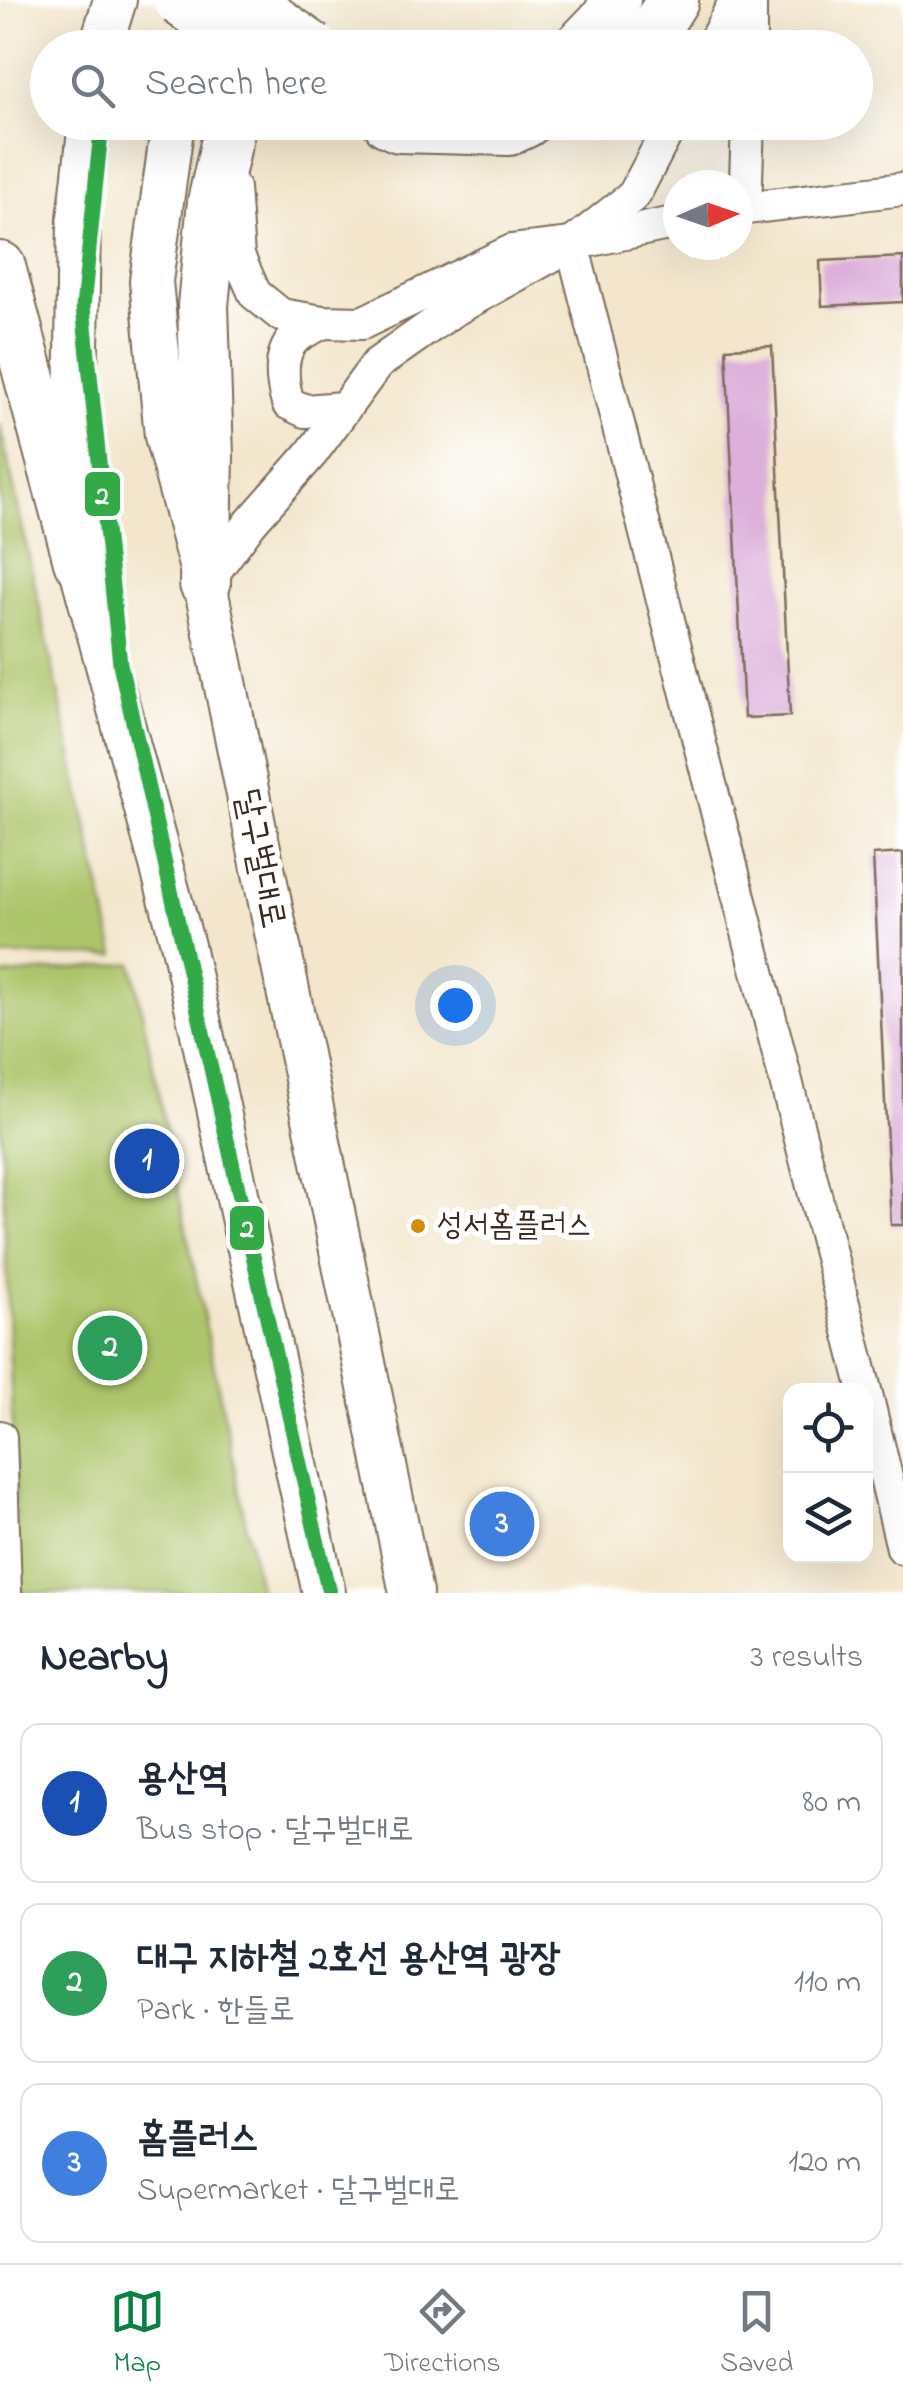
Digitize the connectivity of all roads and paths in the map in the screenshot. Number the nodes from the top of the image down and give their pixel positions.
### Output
1 (115, 0) edge
2 (179, 0) edge
3 (203, 0) edge
4 (245, 0) edge
5 (272, 0) edge
6 (615, 0) edge
7 (673, 0) edge
8 (736, 0) edge
9 (750, 0) edge
10 (106, 30) edge
11 (194, 30) edge
12 (225, 30) edge
13 (260, 30) edge
14 (288, 30) edge
15 (595, 30) edge
16 (655, 30) edge
17 (720, 30) edge
18 (750, 30) edge
19 (88, 140) edge
20 (171, 140) edge
21 (228, 140) edge
22 (232, 140) edge
23 (663, 140) edge
24 (747, 140) edge
25 (745, 170) edge
26 (903, 189) edge
27 (753, 207) edge
28 (663, 225) edge
29 (572, 244) junction
30 (0, 267) edge
31 (324, 322) junction
32 (342, 408) junction
33 (79, 561) junction
34 (205, 584) junction
35 (877, 1409) edge
36 (0, 1437) edge
37 (903, 1548) edge
38 (4, 1593) edge
39 (324, 1593) edge
40 (411, 1593) edge

1 - 10 main road
2 - 12 highway, bridge
3 - 11 main road
4 - 14 highway, bridge
5 - 13 highway
6 - 15 highway
7 - 16 highway
8 - 17 street
9 - 18 street
19 - 33 main road
20 - 34 main road, 달구벌대로
21 - 34 highway
22 - 31 street
23 - 29 street
24 - 25 street
26 - 27 street
28 - 29 street
29 - 31 street
29 - 32 street
29 - 35 street
30 - 33 highway
31 - 32 street
32 - 34 street
33 - 39 main road
34 - 40 main road, 달구벌대로
35 - 37 street
36 - 38 street

